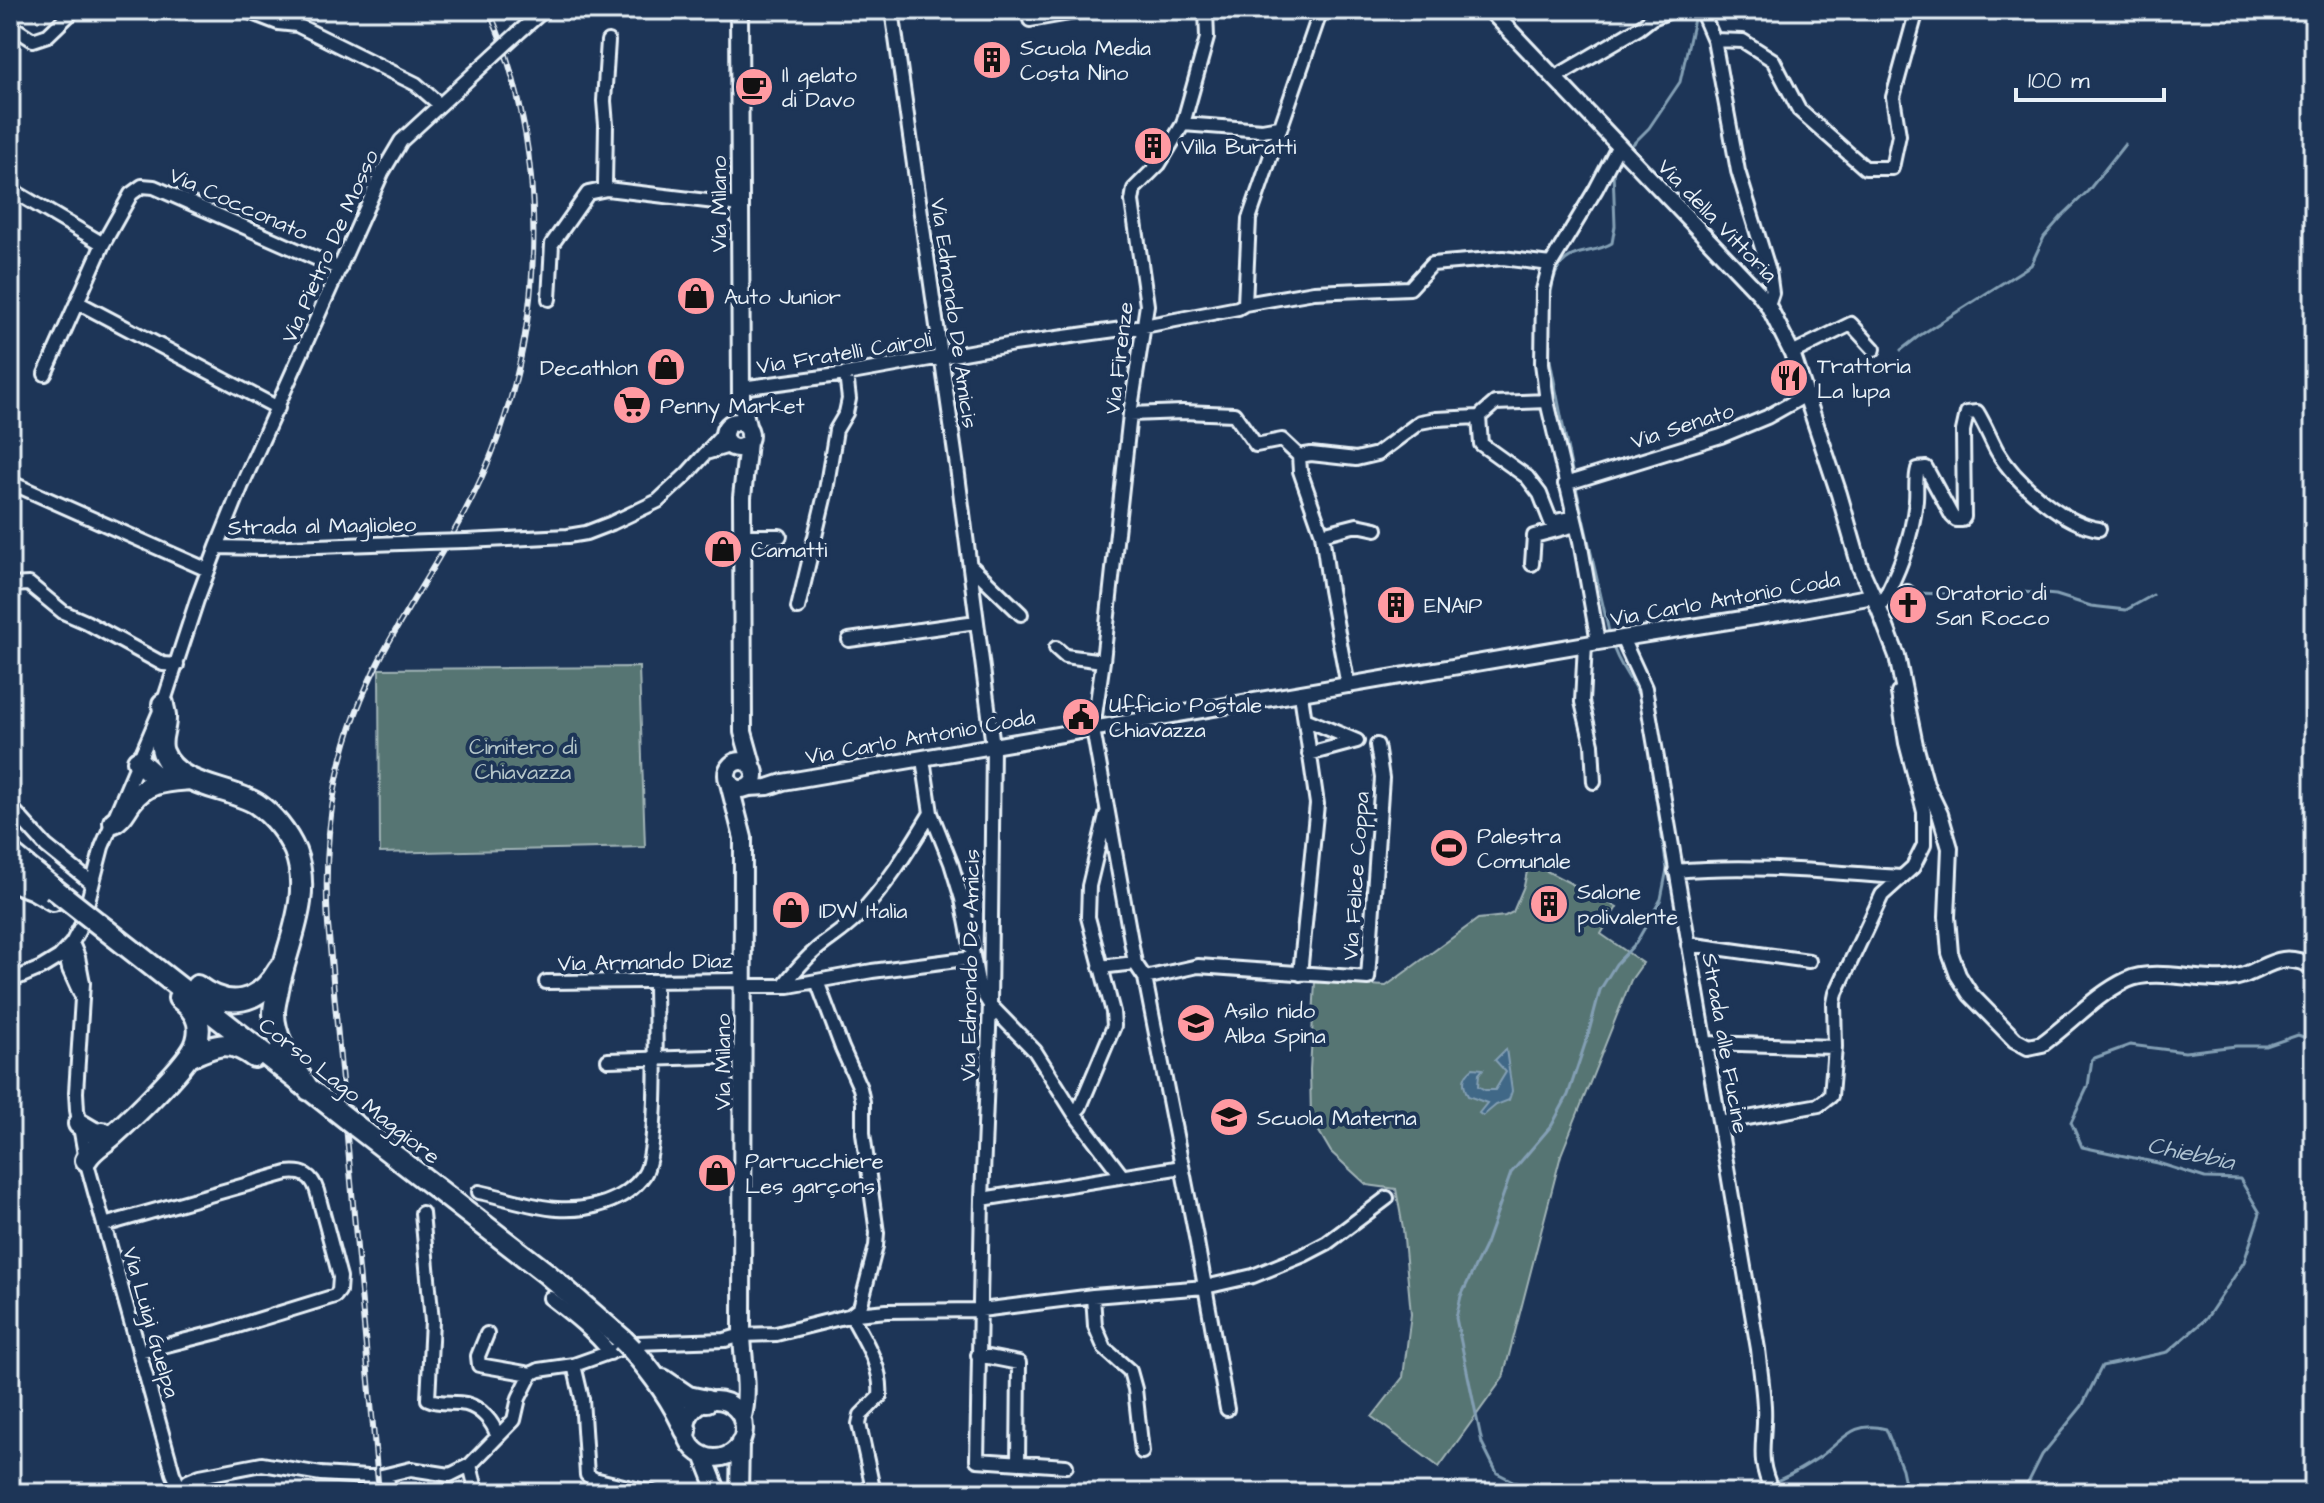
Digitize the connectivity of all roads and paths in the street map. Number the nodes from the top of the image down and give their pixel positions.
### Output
1 (74, 10) edge
2 (244, 10) edge
3 (544, 10) edge
4 (739, 10) edge
5 (892, 10) edge
6 (1087, 10) edge
7 (1206, 10) edge
8 (1321, 10) edge
9 (1490, 10) edge
10 (1673, 10) edge
11 (1701, 10) edge
12 (1917, 10) edge
13 (1030, 20) dead end
14 (10, 25) edge
15 (1714, 40) junction
16 (608, 41) dead end
17 (1554, 78) junction
18 (440, 105) junction
19 (1183, 124) junction
20 (1279, 127) junction
21 (1624, 153) junction
22 (10, 189) edge
23 (607, 189) junction
24 (740, 205) junction
25 (103, 244) junction
26 (1550, 264) junction
27 (340, 269) junction
28 (549, 299) dead end
29 (77, 302) junction
30 (1245, 304) junction
31 (1768, 305) junction
32 (1144, 326) junction
33 (1874, 349) dead end
34 (1792, 353) junction
35 (941, 357) junction
36 (45, 374) dead end
37 (846, 374) junction
38 (741, 393) junction
39 (1806, 395) junction
40 (1547, 401) junction
41 (278, 408) junction
42 (1130, 414) junction
43 (1479, 417) junction
44 (736, 437) junction
45 (1299, 456) junction
46 (1565, 484) junction
47 (16, 485) dead end
48 (1575, 521) junction
49 (1376, 529) dead end
50 (2099, 529) dead end
51 (1322, 534) junction
52 (742, 536) junction
53 (780, 536) dead end
54 (217, 547) junction
55 (1532, 564) dead end
56 (970, 565) junction
57 (208, 570) junction
58 (10, 585) edge
59 (1907, 592) dead end
60 (1879, 600) junction
61 (798, 608) dead end
62 (1021, 614) dead end
63 (976, 622) junction
64 (1622, 638) junction
65 (849, 640) dead end
66 (1591, 643) junction
67 (1056, 648) dead end
68 (1103, 661) junction
69 (177, 665) junction
70 (1900, 678) junction
71 (1348, 686) junction
72 (1301, 694) junction
73 (163, 704) junction
74 (1305, 719) junction
75 (1093, 729) junction
76 (743, 737) junction
77 (1377, 745) dead end
78 (993, 746) junction
79 (1309, 754) junction
80 (923, 759) junction
81 (138, 761) junction
82 (166, 771) junction
83 (746, 780) junction
84 (1594, 782) dead end
85 (10, 806) edge
86 (1107, 808) junction
87 (931, 813) junction
88 (114, 822) junction
89 (10, 853) edge
90 (1675, 871) junction
91 (1901, 877) junction
92 (10, 880) edge
93 (92, 883) junction
94 (55, 895) junction
95 (1688, 944) junction
96 (69, 947) junction
97 (973, 958) junction
98 (1809, 961) dead end
99 (283, 962) junction
100 (1135, 963) junction
101 (1100, 967) junction
102 (2314, 967) edge
103 (41, 968) junction
104 (157, 969) junction
105 (1300, 974) junction
106 (73, 976) junction
107 (1145, 978) junction
108 (10, 981) edge
109 (655, 981) junction
110 (817, 981) junction
111 (546, 982) dead end
112 (744, 983) junction
113 (783, 986) junction
114 (81, 996) junction
115 (990, 1005) junction
116 (1705, 1043) junction
117 (1835, 1047) junction
118 (744, 1056) junction
119 (189, 1057) junction
120 (655, 1058) junction
121 (608, 1060) dead end
122 (302, 1084) junction
123 (1074, 1113) junction
124 (1720, 1123) junction
125 (79, 1124) joint
126 (90, 1148) junction
127 (1182, 1167) junction
128 (1122, 1176) junction
129 (479, 1192) dead end
130 (1387, 1198) dead end
131 (982, 1199) junction
132 (422, 1213) dead end
133 (104, 1225) junction
134 (1205, 1287) junction
135 (1093, 1296) junction
136 (550, 1298) dead end
137 (981, 1310) junction
138 (851, 1315) junction
139 (487, 1334) dead end
140 (742, 1338) junction
141 (622, 1348) junction
142 (139, 1352) junction
143 (978, 1355) junction
144 (574, 1365) junction
145 (653, 1373) junction
146 (531, 1374) junction
147 (715, 1401) junction
148 (1227, 1409) dead end
149 (742, 1420) junction
150 (686, 1431) junction
151 (497, 1435) junction
152 (740, 1442) junction
153 (1142, 1452) dead end
154 (703, 1455) junction
155 (1018, 1463) junction
156 (470, 1465) junction
157 (1066, 1466) dead end
158 (387, 1475) junction
159 (1772, 1492) edge
160 (183, 1493) edge
161 (389, 1493) edge
162 (477, 1493) edge
163 (653, 1493) edge
164 (718, 1493) edge
165 (739, 1493) edge
166 (874, 1493) edge

1 - 14 street
2 - 18 street
3 - 18 street, Via Pietro De Mosso, bridge
4 - 24 main road, Via Milano
5 - 35 street, Via Edmondo De Amicis
6 - 13 street
7 - 19 street, Via Firenze
8 - 20 street
9 - 17 street, Via della Vittoria
10 - 17 street
11 - 15 street
12 - 15 street
15 - 31 street
16 - 23 street
17 - 21 street, Via della Vittoria
18 - 27 street, Via Pietro De Mosso
19 - 20 street
19 - 32 street, Via Firenze
20 - 30 street
21 - 26 street
21 - 31 street, Via della Vittoria
22 - 25 street
23 - 24 street
23 - 28 street
24 - 38 main road, Via Milano
25 - 27 street, Via Cocconato
25 - 29 street, Via Cocconato
26 - 30 street, Via Fratelli Cairoli
26 - 40 street
27 - 41 street, Via Pietro De Mosso
29 - 36 street, Via Cocconato
29 - 41 street
30 - 32 street, Via Fratelli Cairoli
31 - 34 street, Via della Vittoria
32 - 35 street, Via Fratelli Cairoli
32 - 42 street, Via Firenze
33 - 34 street
34 - 39 street, Via della Vittoria
35 - 37 street, Via Fratelli Cairoli
35 - 56 street, Via Edmondo De Amicis
37 - 38 street, Via Fratelli Cairoli
37 - 61 street
38 - 44 main road, Via Milano
39 - 46 street, Via Senato
39 - 60 street, Via della Vittoria
40 - 43 street
40 - 46 street
41 - 54 street, Via Pietro De Mosso
42 - 45 street
42 - 68 street, Via Firenze
43 - 45 street
43 - 48 street
44 - 52 main road, Via Milano
44 - 54 street, Strada al Maglioleo, bridge
45 - 51 street
46 - 48 street
47 - 57 street
48 - 55 street
48 - 66 street
49 - 51 street
50 - 60 street
51 - 71 street
52 - 53 street
52 - 76 main road, Via Milano
54 - 57 street, Strada al Maglioleo
56 - 62 street
56 - 63 street, Via Edmondo De Amicis
57 - 69 street, Strada al Maglioleo
58 - 69 street
59 - 60 street
60 - 64 street, Via Carlo Antonio Coda
60 - 70 street, Via della Vittoria
63 - 65 street
63 - 78 street, Via Edmondo De Amicis
64 - 66 street, Via Carlo Antonio Coda
64 - 90 street, Strada alle Fucine
66 - 71 street, Via Carlo Antonio Coda
66 - 84 street, Via Carlo Antonio Coda
67 - 68 street
68 - 75 street, Via Firenze
69 - 73 street, Strada al Maglioleo
70 - 91 street
70 - 102 street, Via della Vittoria
71 - 72 street, Via Carlo Antonio Coda
72 - 74 street
72 - 75 street, Via Carlo Antonio Coda
73 - 81 street, Strada al Maglioleo
73 - 82 highway
74 - 79 street
74 - 79 street
75 - 78 street, Via Carlo Antonio Coda
75 - 86 street
76 - 83 main road, Via Milano
76 - 83 main road, Via Milano
77 - 105 street, Via Felice Coppa
78 - 80 street, Via Carlo Antonio Coda
78 - 115 street, Via Edmondo De Amicis
79 - 105 street
80 - 83 street, Via Carlo Antonio Coda
80 - 87 street
81 - 82 highway
81 - 88 street, Strada al Maglioleo
82 - 88 highway
82 - 99 highway
83 - 112 main road, Via Milano
85 - 93 street
86 - 100 street
86 - 101 street
87 - 97 street
87 - 113 street
88 - 93 street, Strada al Maglioleo
89 - 94 highway, Corso Lago Maggiore
90 - 91 street
90 - 95 street, Strada alle Fucine
91 - 117 street
92 - 94 highway
93 - 96 street, Strada al Maglioleo
94 - 104 highway, Corso Lago Maggiore, bridge
95 - 98 street
95 - 116 street, Strada alle Fucine
96 - 103 street
96 - 106 street
96 - 114 street
97 - 110 street, Via Armando Diaz
97 - 115 street
99 - 104 highway
99 - 122 highway
100 - 101 street
100 - 107 street
101 - 123 street
103 - 106 street
103 - 108 street
104 - 119 highway
104 - 122 highway, Corso Lago Maggiore
105 - 107 street, Via Felice Coppa
106 - 114 street
107 - 127 street
109 - 111 street, Via Armando Diaz
109 - 112 street, Via Armando Diaz
109 - 120 street
110 - 113 street, Via Armando Diaz
110 - 138 street
112 - 113 street, Via Armando Diaz
112 - 118 main road, Via Milano
114 - 125 street
115 - 123 street
115 - 131 street, Via Edmondo De Amicis
116 - 117 street
116 - 124 street, Strada alle Fucine
117 - 124 street
118 - 120 street
118 - 140 main road, Via Milano
119 - 122 highway
119 - 126 highway
120 - 121 street
120 - 129 street
122 - 141 highway, Corso Lago Maggiore, bridge
123 - 128 street
124 - 159 street, Strada alle Fucine
125 - 126 highway
126 - 133 street, Via Luigi Guelpa
127 - 128 street
127 - 134 street
128 - 131 street
130 - 134 street
131 - 137 street, Via Edmondo De Amicis
132 - 151 street
133 - 142 street, Via Luigi Guelpa
133 - 142 street
134 - 135 street
134 - 148 street
135 - 137 street
135 - 153 street
136 - 141 street
137 - 138 street
137 - 143 street, Via Edmondo De Amicis
138 - 140 street
138 - 166 street
139 - 146 street
140 - 141 street
140 - 147 main road, Via Milano
140 - 149 main road, Via Milano
141 - 144 street
141 - 145 highway, Corso Lago Maggiore
142 - 160 street, Via Luigi Guelpa
143 - 155 street
143 - 155 street, Via Edmondo De Amicis
144 - 146 street
144 - 163 street
145 - 147 highway, Corso Lago Maggiore
145 - 150 highway, Corso Lago Maggiore
146 - 151 street
147 - 149 main road
147 - 150 main road
149 - 152 main road
150 - 154 main road
151 - 156 street
152 - 154 main road
152 - 165 main road
154 - 164 main road
155 - 157 street
156 - 158 street
156 - 162 street
158 - 160 street
158 - 161 street

